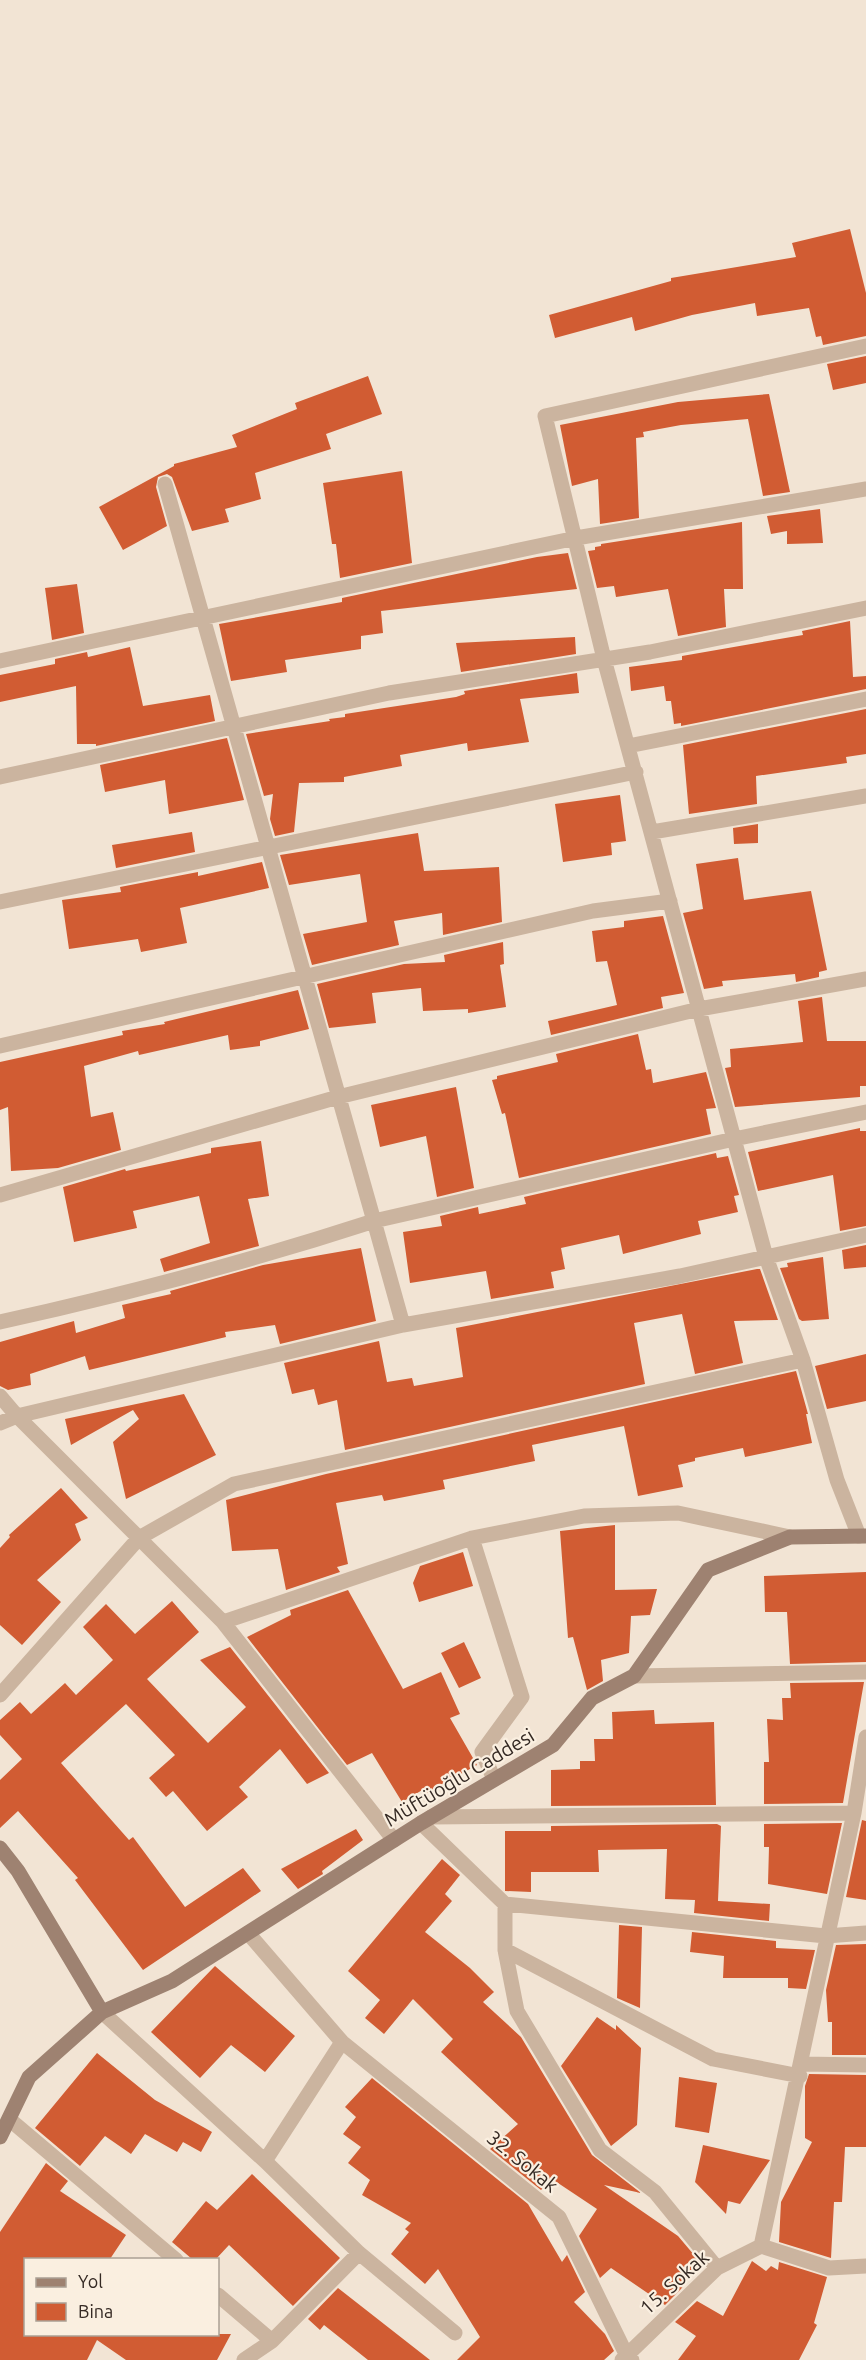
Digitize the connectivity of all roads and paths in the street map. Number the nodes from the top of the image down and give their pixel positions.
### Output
1 (866, 346) edge
2 (165, 484) dead end
3 (866, 489) edge
4 (576, 538) junction
5 (866, 608) edge
6 (202, 617) junction
7 (604, 659) junction
8 (0, 661) edge
9 (866, 699) edge
10 (233, 727) junction
11 (628, 746) junction
12 (636, 772) junction
13 (0, 777) edge
14 (866, 796) edge
15 (652, 832) junction
16 (267, 848) junction
17 (670, 901) junction
18 (0, 902) edge
19 (303, 977) junction
20 (866, 979) edge
21 (699, 1009) junction
22 (0, 1046) edge
23 (338, 1097) junction
24 (866, 1112) edge
25 (734, 1139) junction
26 (0, 1195) edge
27 (374, 1221) junction
28 (866, 1235) edge
29 (766, 1257) junction
30 (0, 1322) edge
31 (403, 1325) junction
32 (803, 1360) junction
33 (0, 1396) edge
34 (17, 1416) junction
35 (0, 1423) edge
36 (862, 1536) edge
37 (790, 1537) junction
38 (139, 1538) junction
39 (472, 1538) junction
40 (223, 1622) junction
41 (866, 1672) edge
42 (634, 1676) junction
43 (0, 1695) edge
44 (866, 1737) edge
45 (494, 1779) junction
46 (854, 1813) junction
47 (426, 1820) junction
48 (394, 1840) junction
49 (0, 1848) edge
50 (505, 1904) junction
51 (248, 1933) junction
52 (866, 1933) edge
53 (826, 1936) junction
54 (505, 1950) junction
55 (102, 2012) junction
56 (342, 2042) junction
57 (866, 2065) edge
58 (800, 2070) junction
59 (9, 2119) junction
60 (0, 2137) edge
61 (265, 2161) junction
62 (761, 2246) junction
63 (358, 2253) junction
64 (175, 2258) edge
65 (866, 2266) edge
66 (717, 2268) junction
67 (219, 2296) edge
68 (455, 2333) dead end
69 (273, 2341) junction
70 (627, 2358) edge
71 (244, 2360) edge

1 - 4 street
2 - 6 street
3 - 4 street
4 - 6 street
4 - 7 street
5 - 7 street
6 - 8 street
6 - 10 street
7 - 10 street
7 - 11 street
9 - 11 street
10 - 13 street
10 - 16 street
11 - 12 street
12 - 15 street
12 - 16 street
14 - 15 street
15 - 17 street
16 - 18 street
16 - 19 street
17 - 19 street
17 - 21 street
19 - 22 street
19 - 23 street
20 - 21 street
21 - 23 street
21 - 25 street
23 - 26 street
23 - 27 street
24 - 25 street
25 - 27 street
25 - 29 street
27 - 30 street
27 - 31 street
28 - 29 street
29 - 31 street
29 - 32 street
31 - 34 street
32 - 36 street
32 - 38 street
33 - 34 street
34 - 35 street
34 - 38 street
36 - 37 street, Müftüoğlu Caddesi
37 - 39 street
37 - 42 street, Müftüoğlu Caddesi
38 - 40 street
38 - 43 street
39 - 40 street
39 - 45 street
40 - 48 street
41 - 42 street
42 - 45 street, Müftüoğlu Caddesi
44 - 46 street
45 - 47 street, Müftüoğlu Caddesi
46 - 47 street
46 - 53 street
47 - 48 street, Müftüoğlu Caddesi
47 - 50 street
48 - 51 street, Müftüoğlu Caddesi
49 - 55 street
50 - 53 street
50 - 54 street
51 - 55 street, Müftüoğlu Caddesi
51 - 56 street, 32. Sokak
52 - 53 street
53 - 58 street
54 - 58 street
54 - 66 street
55 - 59 street, Müftüoğlu Caddesi
55 - 61 street
56 - 61 street
56 - 70 street, 32. Sokak
57 - 58 street
58 - 62 street
59 - 60 street, Müftüoğlu Caddesi
59 - 64 street
61 - 63 street
62 - 65 street
62 - 66 street, 15. Sokak
63 - 68 street
63 - 69 street
66 - 70 street, 15. Sokak
67 - 69 street
69 - 71 street

